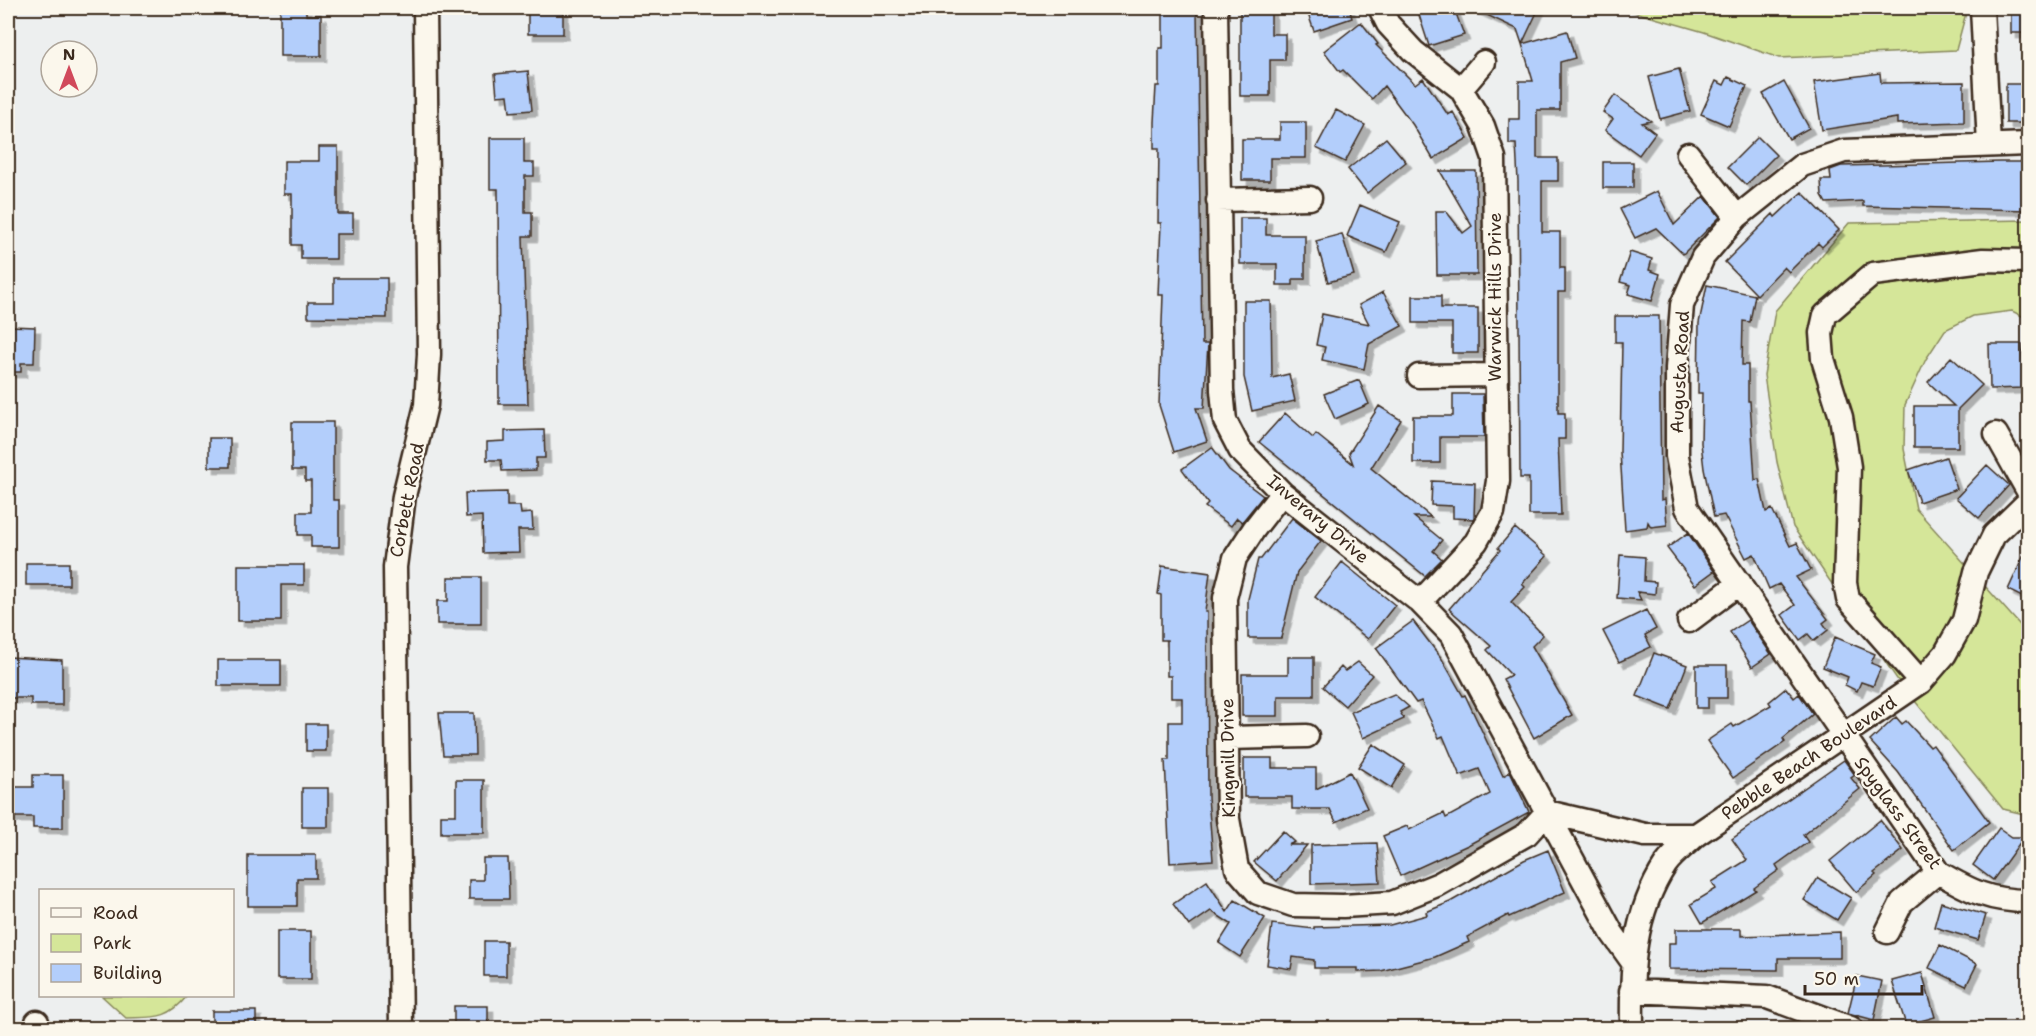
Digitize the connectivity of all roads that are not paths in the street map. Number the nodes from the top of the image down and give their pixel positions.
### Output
1 (425, 8) edge
2 (1216, 8) edge
3 (1380, 8) edge
4 (1982, 8) edge
5 (1484, 62) dead end
6 (1461, 89) junction
7 (2028, 144) edge
8 (1989, 145) junction
9 (1688, 154) dead end
10 (1310, 198) dead end
11 (1218, 200) junction
12 (1737, 217) junction
13 (2028, 261) edge
14 (1496, 375) junction
15 (1419, 376) dead end
16 (1996, 434) dead end
17 (2028, 491) edge
18 (1282, 494) junction
19 (2028, 502) edge
20 (1740, 583) junction
21 (1420, 602) junction
22 (1689, 621) dead end
23 (1921, 681) junction
24 (1842, 734) junction
25 (1307, 735) dead end
26 (1228, 738) junction
27 (1547, 813) junction
28 (1696, 835) junction
29 (1938, 872) junction
30 (2028, 901) edge
31 (1887, 932) dead end
32 (1632, 961) junction
33 (1631, 991) junction
34 (401, 1029) edge
35 (1632, 1029) edge
36 (1851, 1029) edge

1 - 34 street, Corbett Road
2 - 11 street, Inverary Drive
3 - 6 street, Warwick Hills Drive
4 - 8 street
5 - 6 street
6 - 14 street, Warwick Hills Drive
7 - 8 street, Augusta Road
8 - 12 street, Augusta Road
9 - 12 street
10 - 11 street
11 - 18 street, Inverary Drive
12 - 20 street, Augusta Road
13 - 23 street
14 - 15 street
14 - 21 street, Warwick Hills Drive
16 - 17 street
18 - 21 street, Inverary Drive
18 - 26 street, Kingmill Drive
19 - 23 street, Pebble Beach Boulevard
20 - 22 street
20 - 24 street, Augusta Road
21 - 27 street, Inverary Drive
23 - 24 street, Pebble Beach Boulevard
24 - 28 street, Pebble Beach Boulevard
24 - 29 street, Spyglass Street
25 - 26 street
26 - 27 street, Kingmill Drive
27 - 28 street
27 - 32 street, Inverary Drive
28 - 32 street, Pebble Beach Boulevard
29 - 30 street, Spyglass Street
29 - 31 street
32 - 33 street, Pebble Beach Boulevard
33 - 35 street, Pebble Beach Boulevard
33 - 36 street

